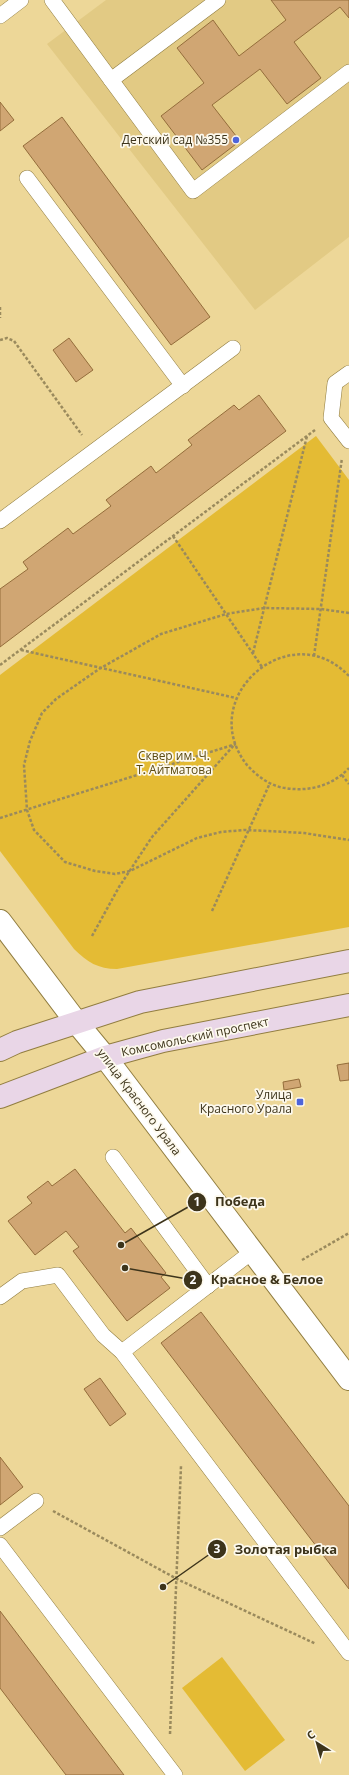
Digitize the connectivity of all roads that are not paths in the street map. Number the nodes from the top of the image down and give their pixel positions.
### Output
1 (21, 0) edge
2 (52, 0) edge
3 (218, 0) edge
4 (0, 16) edge
5 (349, 72) edge
6 (111, 80) junction
7 (27, 178) dead end
8 (233, 348) dead end
9 (349, 373) edge
10 (183, 386) junction
11 (347, 439) edge
12 (0, 521) edge
13 (0, 921) edge
14 (349, 961) edge
15 (349, 1005) edge
16 (77, 1023) junction
17 (0, 1050) edge
18 (106, 1057) junction
19 (0, 1097) edge
20 (113, 1157) dead end
21 (253, 1251) junction
22 (208, 1286) junction
23 (0, 1297) edge
24 (122, 1352) junction
25 (349, 1379) edge
26 (36, 1501) road end
27 (0, 1528) edge
28 (0, 1545) edge
29 (349, 1653) edge
30 (172, 1771) edge

1 - 4 lane
2 - 6 lane
3 - 6 lane
5 - 6 lane
7 - 10 lane
8 - 10 lane
9 - 11 lane
10 - 12 lane
13 - 16 street, улица Красного Урала
14 - 16 main road
15 - 18 main road, Комсомольский проспект
16 - 17 main road
16 - 18 street, улица Красного Урала
18 - 19 main road, Комсомольский проспект
18 - 21 street, улица Красного Урала
20 - 22 lane
21 - 22 lane
21 - 25 street, улица Красного Урала
22 - 24 lane
23 - 24 lane
24 - 29 lane
26 - 27 lane
28 - 30 lane

